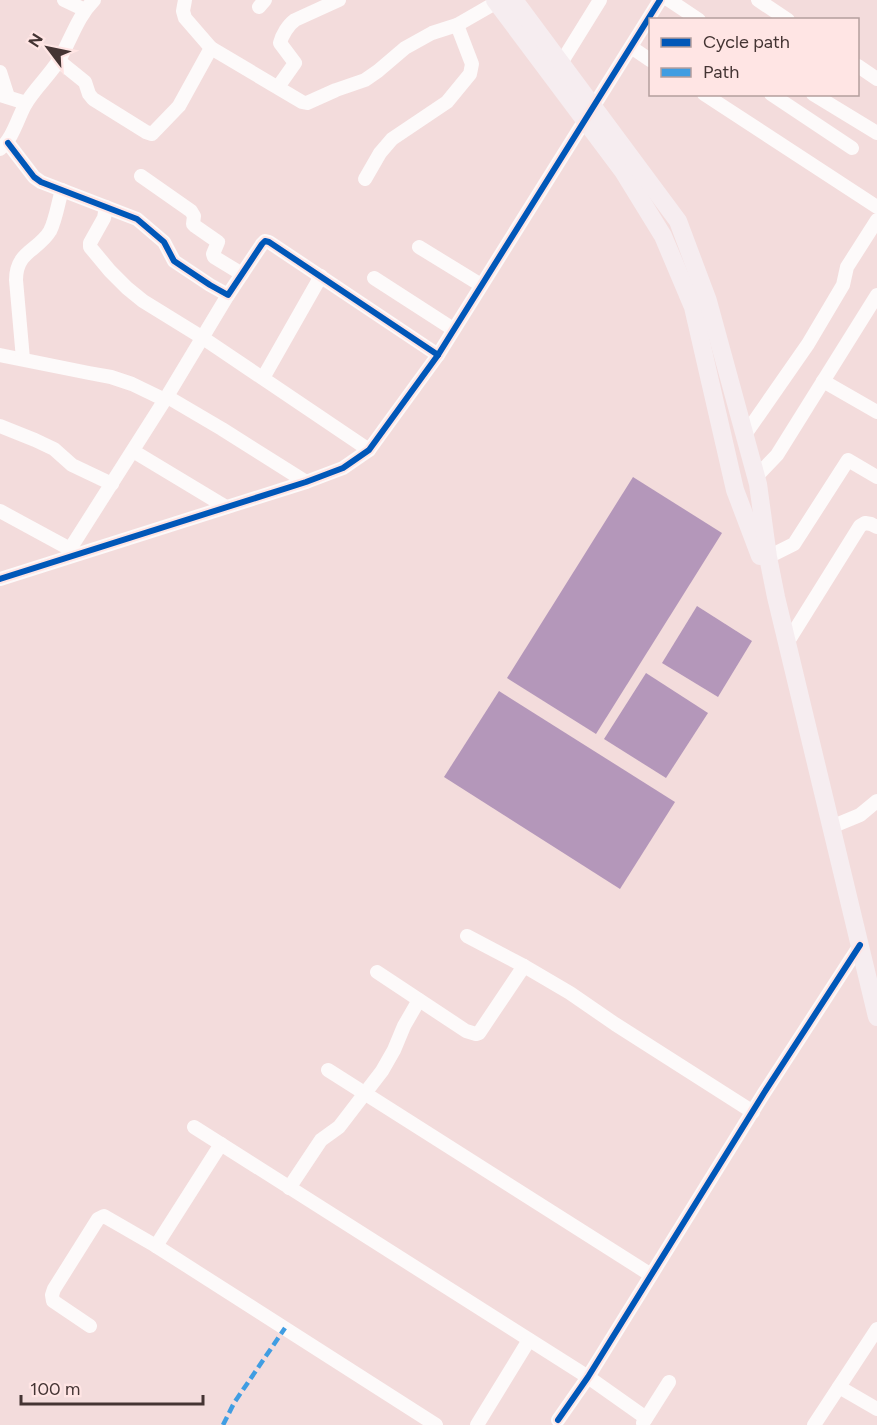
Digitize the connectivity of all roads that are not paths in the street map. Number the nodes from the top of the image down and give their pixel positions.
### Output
1 (64, 0) edge
2 (185, 0) edge
3 (339, 0) edge
4 (600, 0) edge
5 (660, 0) edge
6 (669, 0) edge
7 (758, 0) edge
8 (502, 1) edge
9 (90, 5) edge
10 (650, 18) edge
11 (696, 18) edge
12 (785, 18) edge
13 (649, 19) edge
14 (456, 25) junction
15 (631, 47) junction
16 (211, 48) junction
17 (649, 59) edge
18 (59, 61) junction
19 (561, 63) junction
20 (859, 66) edge
21 (0, 72) edge
22 (875, 73) edge
23 (278, 87) junction
24 (4, 96) edge
25 (707, 96) edge
26 (774, 96) edge
27 (816, 96) edge
28 (26, 103) junction
29 (589, 114) junction
30 (877, 133) edge
31 (4, 146) edge
32 (852, 148) dead end
33 (141, 176) dead end
34 (365, 178) dead end
35 (62, 190) junction
36 (105, 207) junction
37 (877, 207) edge
38 (877, 220) edge
39 (419, 247) dead end
40 (242, 274) junction
41 (321, 276) junction
42 (374, 278) dead end
43 (482, 285) junction
44 (228, 295) junction
45 (877, 295) edge
46 (453, 330) junction
47 (203, 338) junction
48 (0, 355) edge
49 (438, 355) junction
50 (23, 359) junction
51 (263, 378) junction
52 (824, 381) junction
53 (166, 398) junction
54 (877, 412) edge
55 (0, 426) edge
56 (744, 436) junction
57 (369, 450) junction
58 (132, 451) junction
59 (756, 477) junction
60 (877, 477) edge
61 (306, 482) junction
62 (112, 484) junction
63 (226, 507) junction
64 (0, 511) edge
65 (877, 527) edge
66 (73, 552) junction
67 (768, 557) junction
68 (0, 579) edge
69 (776, 597) junction
70 (787, 643) junction
71 (877, 801) edge
72 (831, 827) junction
73 (468, 936) dead end
74 (860, 945) junction
75 (524, 966) junction
76 (377, 972) dead end
77 (419, 1000) junction
78 (877, 1017) edge
79 (328, 1070) dead end
80 (365, 1093) junction
81 (753, 1112) junction
82 (194, 1127) dead end
83 (220, 1144) junction
84 (290, 1188) junction
85 (156, 1246) junction
86 (651, 1275) junction
87 (90, 1326) dead end
88 (877, 1329) edge
89 (529, 1340) junction
90 (588, 1377) junction
91 (669, 1382) dead end
92 (839, 1387) junction
93 (877, 1409) edge
94 (558, 1420) dead end
95 (644, 1421) edge
96 (436, 1425) edge
97 (477, 1425) edge
98 (814, 1425) edge

1 - 9 street
2 - 16 street
3 - 23 street
4 - 19 street
5 - 10 street
6 - 11 street
7 - 12 street
8 - 14 street
8 - 19 main road
8 - 29 main road
9 - 18 street
13 - 15 street
14 - 23 street
14 - 34 street
15 - 17 street
15 - 29 street
16 - 18 street
16 - 23 street
18 - 28 street
19 - 29 main road
20 - 22 street
21 - 24 street
24 - 28 street
25 - 37 street
26 - 32 street
27 - 30 street
28 - 31 street
29 - 43 street
29 - 56 main road
29 - 69 main road
31 - 35 street
33 - 40 street
35 - 36 street
35 - 50 street
36 - 44 street
36 - 47 street
38 - 56 street
39 - 43 street
40 - 41 street
40 - 44 street
41 - 49 street
41 - 51 street
42 - 46 street
43 - 46 street
44 - 47 street
45 - 52 street
46 - 49 street
47 - 51 street
47 - 53 street
48 - 50 street
49 - 57 street
50 - 53 street
51 - 57 street
52 - 54 street
52 - 59 street
53 - 58 street
53 - 61 street
55 - 62 street
56 - 59 main road
57 - 61 street
58 - 62 street
58 - 63 street
59 - 67 main road
60 - 67 street
61 - 63 street
62 - 66 street
63 - 66 street
64 - 66 street
65 - 70 street
66 - 68 street
67 - 69 main road
69 - 70 main road
70 - 72 main road
71 - 72 street
72 - 74 main road
73 - 75 street
74 - 78 main road
74 - 81 street
75 - 77 street
75 - 81 street
76 - 77 street
77 - 80 street
79 - 80 street
80 - 84 street
80 - 86 street
81 - 86 street
82 - 83 street
83 - 84 street
83 - 85 street
84 - 89 street
85 - 87 street
85 - 96 street
86 - 90 street
88 - 92 street
89 - 90 street
89 - 97 street
90 - 94 street
90 - 95 street
91 - 95 street
92 - 93 street
92 - 98 street

